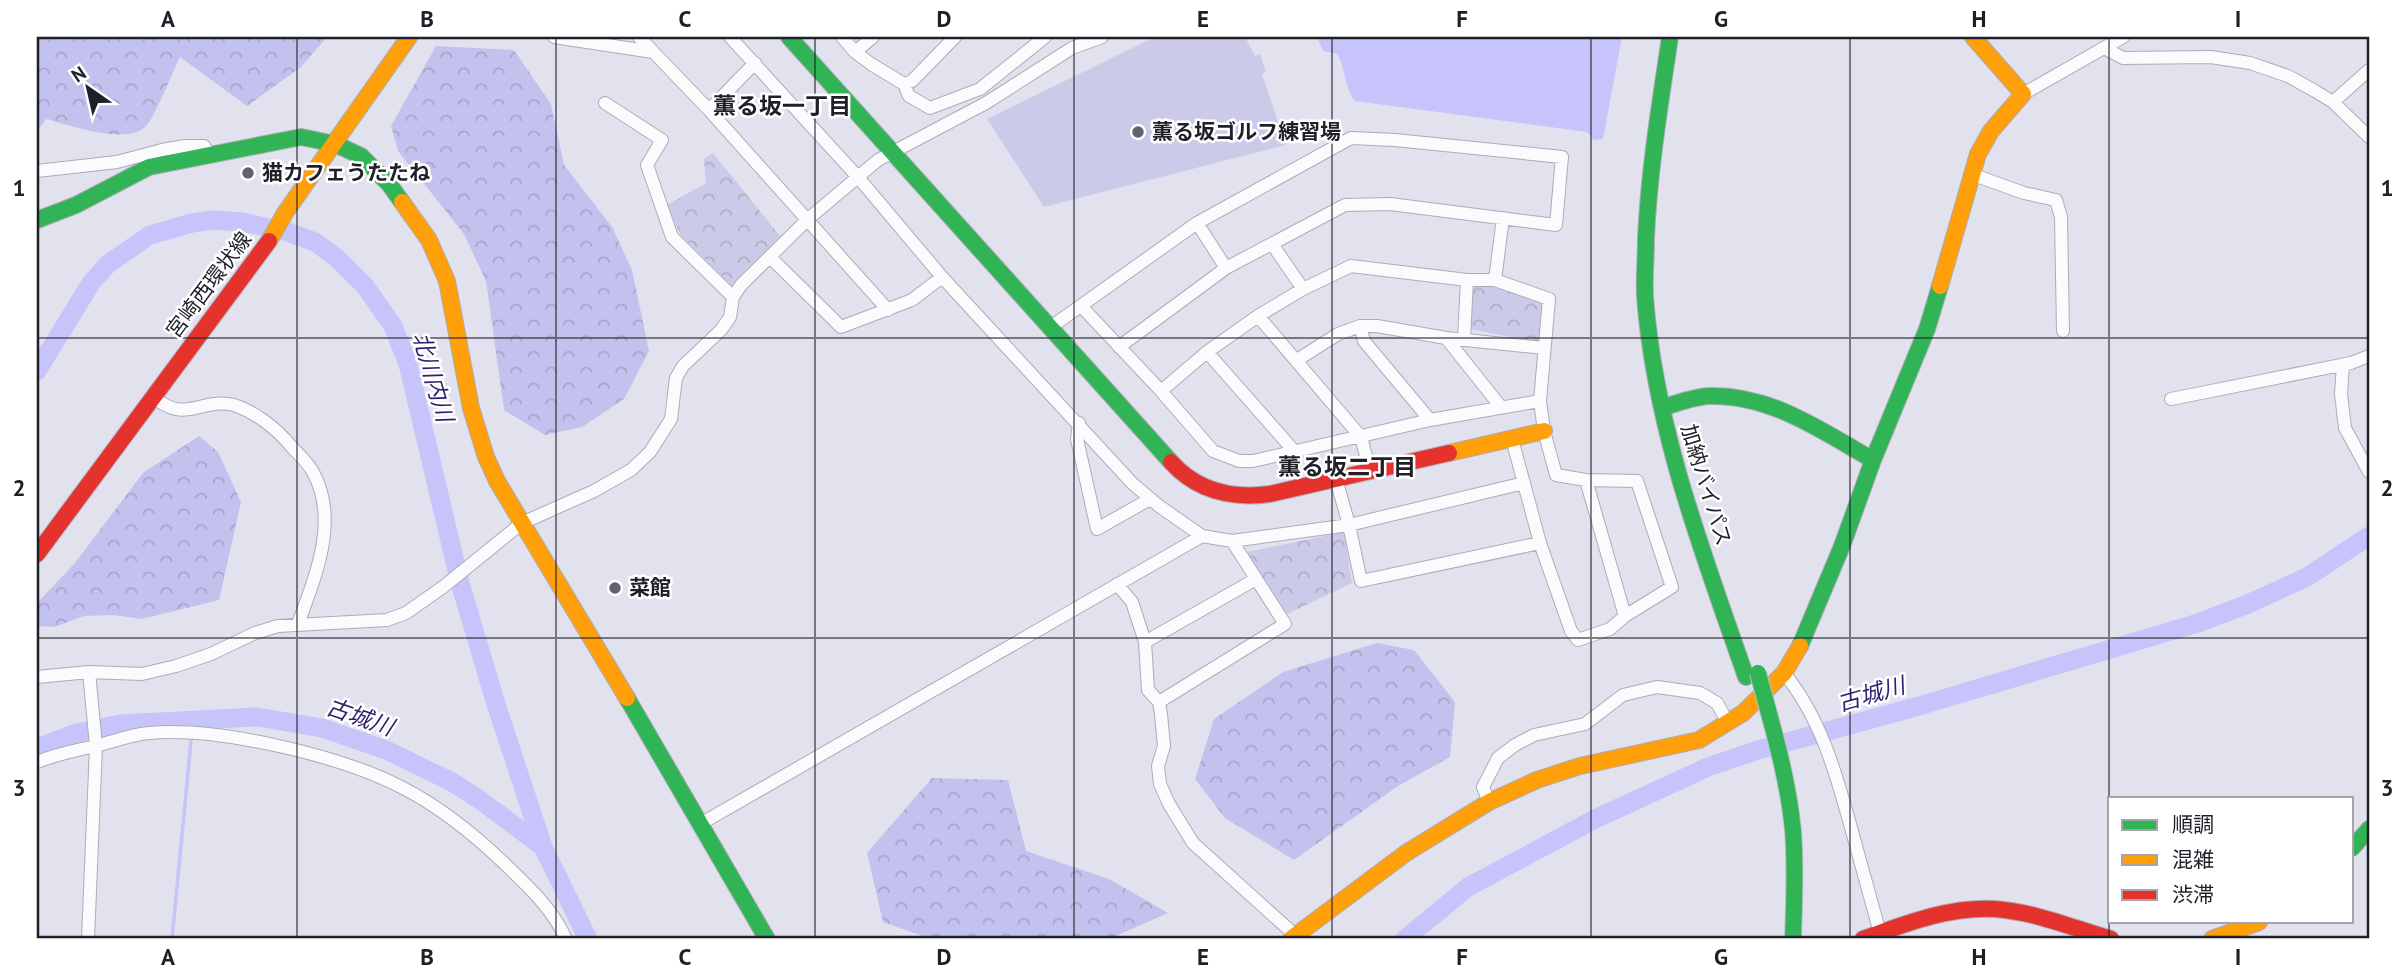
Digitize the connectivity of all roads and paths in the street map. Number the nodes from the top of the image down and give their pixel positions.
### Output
1 (409, 37) edge
2 (554, 37) edge
3 (639, 37) edge
4 (730, 37) edge
5 (789, 37) edge
6 (842, 37) edge
7 (873, 37) edge
8 (955, 37) edge
9 (1045, 37) edge
10 (1102, 37) edge
11 (1670, 37) edge
12 (1683, 37) edge
13 (1973, 37) edge
14 (2123, 37) edge
15 (2104, 48) junction
16 (653, 52) junction
17 (855, 52) junction
18 (1025, 54) junction
19 (755, 63) junction
20 (1038, 69) junction
21 (2369, 70) edge
22 (904, 84) junction
23 (2023, 94) junction
24 (2333, 102) junction
25 (605, 103) dead end
26 (709, 110) junction
27 (2369, 137) edge
28 (335, 144) junction
29 (892, 153) junction
30 (209, 154) junction
31 (37, 171) edge
32 (1971, 174) junction
33 (857, 176) junction
34 (1503, 218) junction
35 (37, 220) edge
36 (807, 220) junction
37 (1196, 223) junction
38 (1272, 244) junction
39 (770, 257) junction
40 (1226, 268) junction
41 (942, 277) junction
42 (1467, 280) junction
43 (1495, 280) junction
44 (1303, 289) junction
45 (733, 297) junction
46 (1081, 306) junction
47 (888, 310) junction
48 (1258, 316) junction
49 (1051, 327) junction
50 (1360, 327) junction
51 (2063, 331) dead end
52 (1446, 338) junction
53 (1464, 339) junction
54 (1119, 347) junction
55 (1544, 348) junction
56 (1207, 352) junction
57 (2369, 356) edge
58 (1297, 360) junction
59 (2343, 365) junction
60 (1161, 391) junction
61 (152, 397) junction
62 (2171, 399) dead end
63 (1541, 401) junction
64 (1669, 406) junction
65 (1501, 407) junction
66 (1430, 420) junction
67 (1079, 423) junction
68 (1544, 431) junction
69 (1361, 437) junction
70 (1511, 439) junction
71 (1295, 452) junction
72 (1873, 460) junction
73 (1370, 471) junction
74 (2369, 472) edge
75 (1336, 479) junction
76 (1586, 480) junction
77 (1524, 483) junction
78 (1150, 499) junction
79 (522, 523) junction
80 (1349, 525) junction
81 (1202, 536) junction
82 (1232, 541) junction
83 (1540, 543) junction
84 (37, 554) edge
85 (1256, 579) junction
86 (1117, 584) junction
87 (1625, 616) junction
88 (298, 624) junction
89 (1145, 642) junction
90 (89, 672) junction
91 (1784, 673) junction
92 (1752, 675) junction
93 (37, 677) edge
94 (1158, 702) junction
95 (1728, 723) junction
96 (96, 746) junction
97 (37, 762) edge
98 (1489, 802) junction
99 (702, 823) junction
100 (2369, 829) edge
101 (2354, 846) edge
102 (2256, 923) edge
103 (1880, 933) junction
104 (1294, 937) edge
105 (88, 939) edge
106 (566, 939) edge
107 (766, 939) edge
108 (1781, 939) edge
109 (1793, 939) edge
110 (1863, 939) edge
111 (2111, 939) edge
112 (2212, 939) edge

1 - 28 main road, 宮崎西環状線
2 - 16 street
3 - 16 street
4 - 19 street
5 - 29 main road
6 - 17 street
7 - 17 street
8 - 22 street
9 - 18 street
10 - 20 street
11 - 64 main road, 加納バイパス
12 - 64 main road, 加納バイパス
13 - 23 main road
14 - 15 street
15 - 23 street
15 - 24 street
16 - 26 street
17 - 22 street
18 - 20 street
18 - 22 street
19 - 26 street
19 - 33 street
20 - 29 street
21 - 24 street
23 - 32 main road
24 - 27 street
25 - 45 street
26 - 36 street
28 - 30 main road
28 - 61 main road, 宮崎西環状線
28 - 79 main road
29 - 33 street
29 - 49 main road
30 - 31 street
30 - 35 main road
32 - 51 street
32 - 72 main road
33 - 36 street
33 - 41 street
34 - 37 street
34 - 38 street
34 - 43 street
36 - 39 street
36 - 47 street
37 - 40 street
37 - 46 street
38 - 40 street
38 - 44 street
39 - 45 street
39 - 47 street
40 - 54 street
41 - 47 street
41 - 67 street
42 - 43 street
42 - 44 street
42 - 53 street
43 - 55 street
44 - 48 street
45 - 79 street
46 - 49 street
46 - 54 street
48 - 56 street
48 - 58 street
49 - 75 main road
50 - 52 street
50 - 58 street
50 - 66 street
52 - 53 street
52 - 65 street
53 - 55 street
54 - 60 street
55 - 63 street
56 - 60 street
56 - 71 street
57 - 59 street
58 - 69 street
59 - 62 street
59 - 74 street
60 - 71 street
61 - 84 main road, 宮崎西環状線
61 - 88 street
63 - 65 street
63 - 68 street
64 - 72 main road
64 - 92 main road, 加納バイパス
65 - 66 street
66 - 69 street
67 - 78 street
67 - 78 street
68 - 70 main road
68 - 76 street
69 - 71 street
69 - 73 street
70 - 73 main road
70 - 77 street
72 - 91 main road
73 - 75 main road
75 - 80 street
76 - 87 street
76 - 87 street
77 - 80 street
77 - 83 street
78 - 81 street
79 - 88 street
79 - 99 main road
80 - 82 street
80 - 83 street
81 - 82 street
81 - 86 street
82 - 85 street
83 - 87 street
85 - 89 street
85 - 94 street
86 - 89 street
86 - 99 street
88 - 90 street
89 - 94 street
90 - 93 street
90 - 96 street
91 - 95 main road
91 - 103 street
92 - 108 main road, 加納バイパス
92 - 109 main road, 加納バイパス, bridge
94 - 104 street
95 - 98 main road
95 - 98 street
96 - 97 street
96 - 105 street
96 - 106 street
98 - 104 main road
99 - 107 main road
100 - 101 main road
102 - 112 main road
103 - 110 main road
103 - 111 main road

